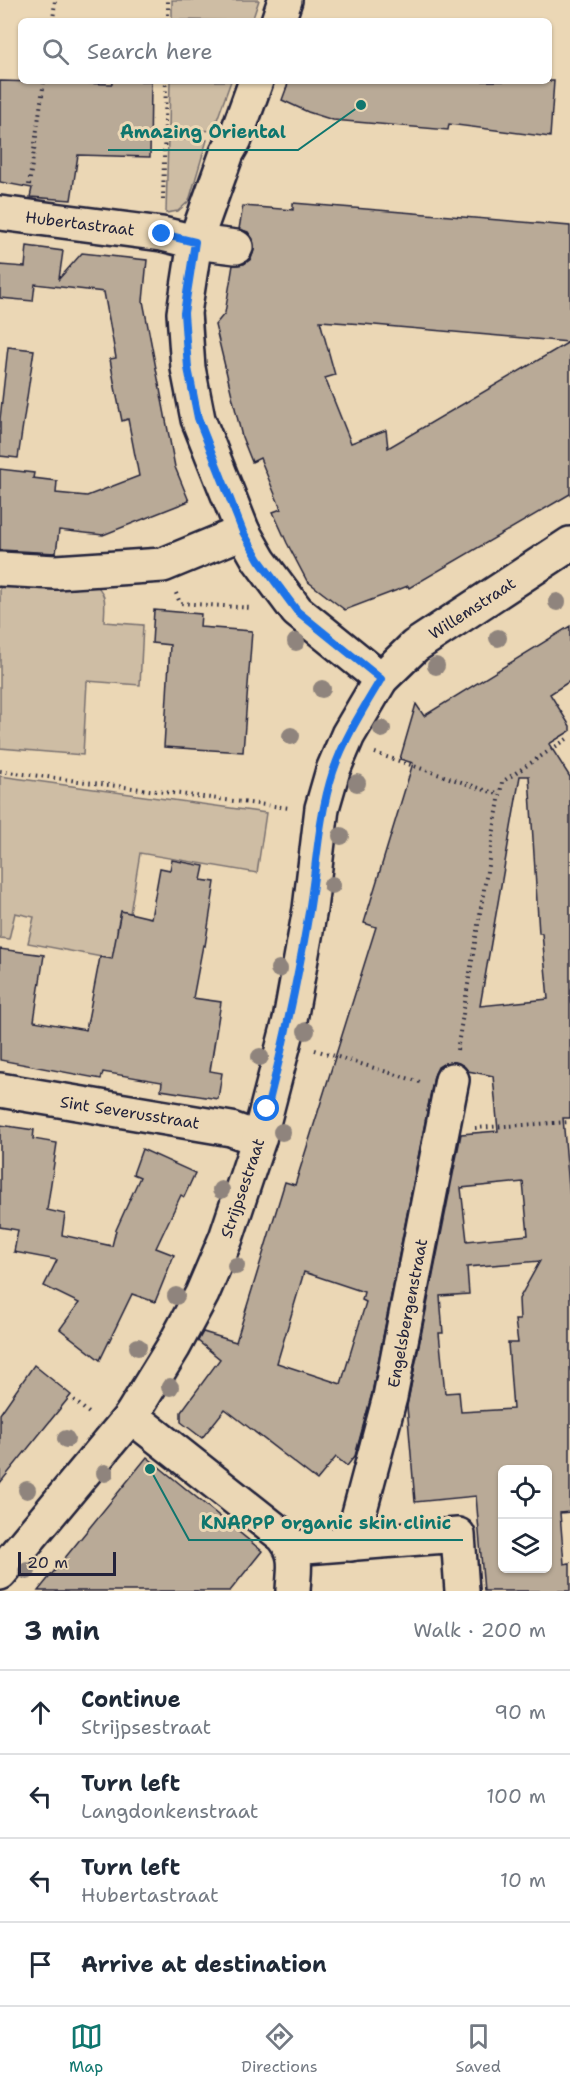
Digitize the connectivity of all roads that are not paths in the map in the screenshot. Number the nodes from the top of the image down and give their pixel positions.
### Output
1 (285, 0) edge
2 (279, 18) edge
3 (255, 84) edge
4 (12, 214) edge
5 (195, 242) junction
6 (236, 247) dead end
7 (243, 532) junction
8 (570, 544) edge
9 (0, 568) edge
10 (381, 679) junction
11 (451, 1086) road end
12 (0, 1090) edge
13 (259, 1139) junction
14 (131, 1416) junction
15 (351, 1544) junction
16 (292, 1548) junction
17 (0, 1573) edge
18 (293, 1591) edge
19 (462, 1591) edge

1 - 2 street
3 - 5 street
4 - 5 street, Hubertastraat
5 - 6 street, Hubertastraat
5 - 7 street
7 - 9 street
7 - 10 street
8 - 10 street, Willemstraat
10 - 13 street, Strijpsestraat
11 - 15 street, Engelsbergenstraat
12 - 13 street, Sint Severusstraat
13 - 14 street, Strijpsestraat
14 - 16 street
14 - 17 street, Strijpsestraat
15 - 16 street
15 - 19 street
16 - 18 street

